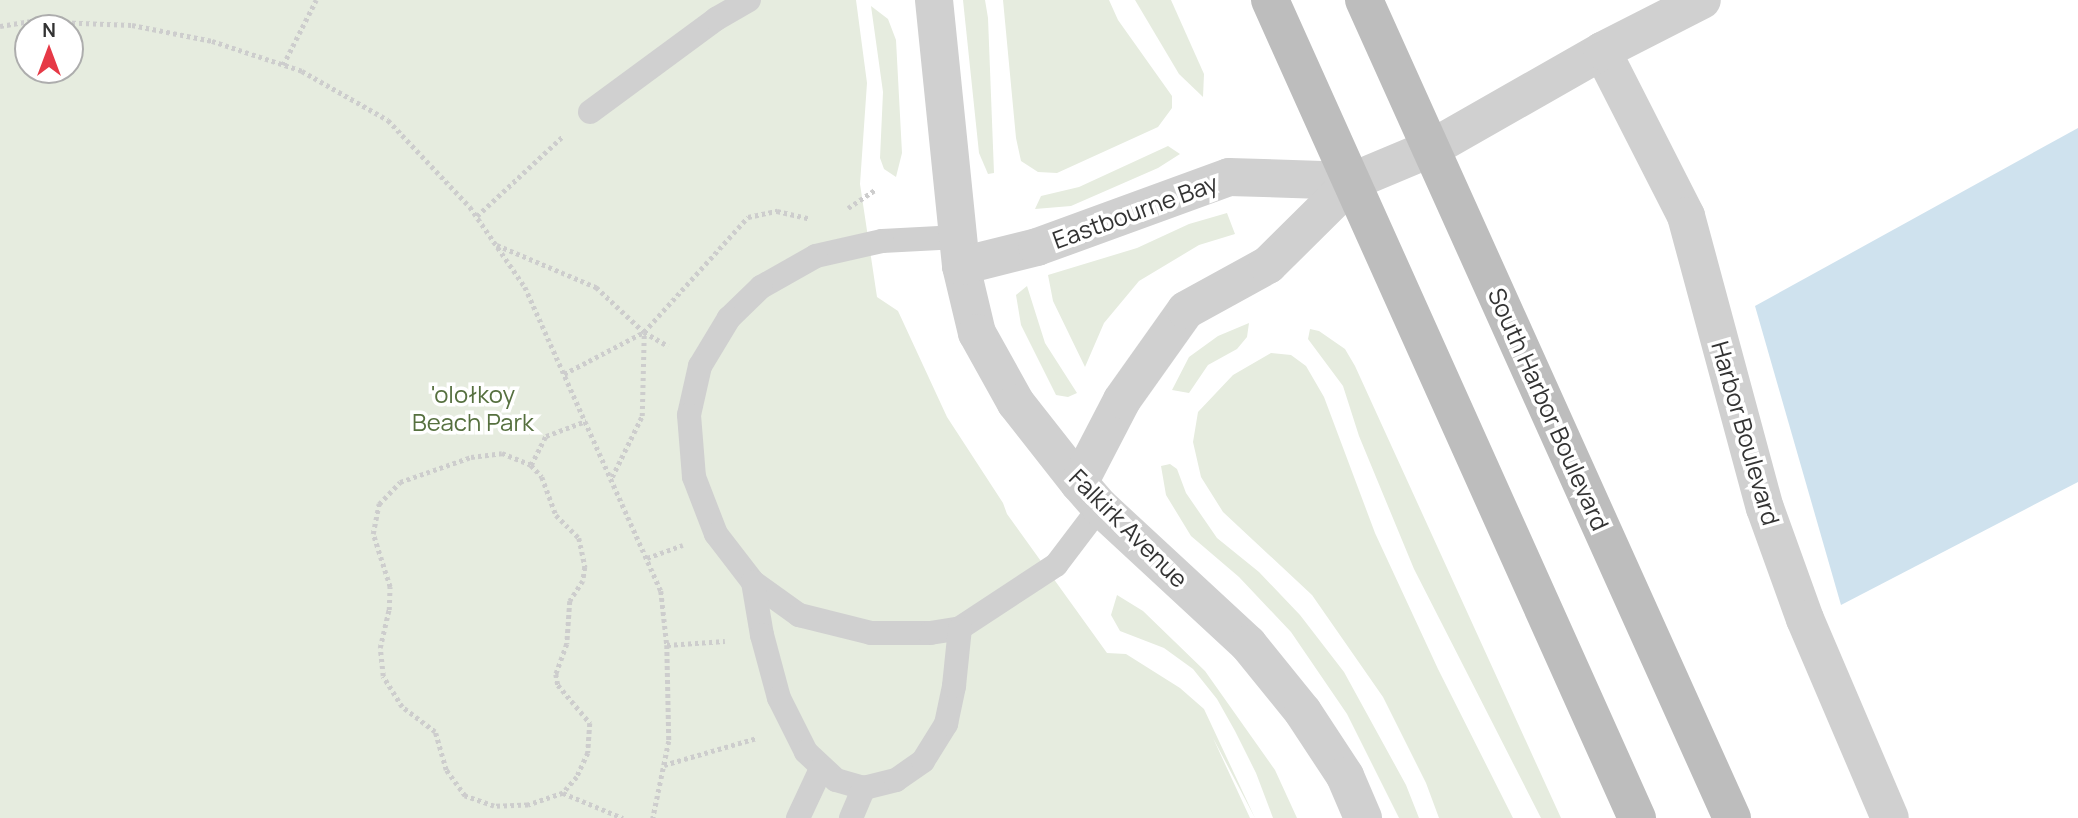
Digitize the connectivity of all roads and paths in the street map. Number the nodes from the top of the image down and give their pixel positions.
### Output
1 (316, 0) edge
2 (749, 0) edge
3 (934, 0) edge
4 (1270, 0) edge
5 (1364, 0) edge
6 (1702, 0) edge
7 (0, 26) edge
8 (1602, 51) junction
9 (283, 65) junction
10 (590, 112) joint
11 (1432, 148) junction
12 (1353, 180) junction
13 (875, 190) dead end
14 (837, 215) dead end
15 (477, 216) junction
16 (815, 219) dead end
17 (496, 245) junction
18 (959, 251) junction
19 (645, 332) junction
20 (700, 366) junction
21 (564, 374) junction
22 (586, 421) junction
23 (531, 465) junction
24 (612, 477) junction
25 (1089, 495) junction
26 (753, 582) junction
27 (960, 628) junction
28 (791, 722) junction
29 (664, 765) junction
30 (821, 769) junction
31 (864, 788) junction
32 (563, 793) junction
33 (624, 818) edge
34 (653, 818) edge
35 (798, 818) edge
36 (851, 818) edge
37 (1363, 818) edge
38 (1637, 818) edge
39 (1732, 818) edge
40 (1890, 818) edge

1 - 9 path
2 - 10 lane
3 - 18 street, Falkirk Avenue
4 - 12 main road
5 - 11 main road, South Harbor Boulevard
6 - 8 street, Eastbourne Bay
7 - 9 path
8 - 11 street, Eastbourne Bay
8 - 40 street, Harbor Boulevard
9 - 15 path
10 - 15 path
11 - 12 street, Eastbourne Bay
11 - 39 main road, South Harbor Boulevard
12 - 18 street, Eastbourne Bay
12 - 25 street, Eastbourne Bay
12 - 38 main road
13 - 14 path
15 - 17 path
16 - 19 path
17 - 19 path
17 - 21 path
18 - 20 lane
18 - 25 street, Falkirk Avenue
19 - 20 path
19 - 21 path
19 - 24 path
20 - 26 lane
21 - 22 path
22 - 23 path
22 - 24 path
23 - 32 path
23 - 32 path
24 - 29 path
25 - 27 lane
25 - 37 street, Falkirk Avenue
26 - 27 lane
26 - 28 lane
27 - 31 lane
28 - 29 path
28 - 30 lane
29 - 34 path
30 - 31 lane
30 - 35 lane
31 - 36 lane
32 - 33 path

